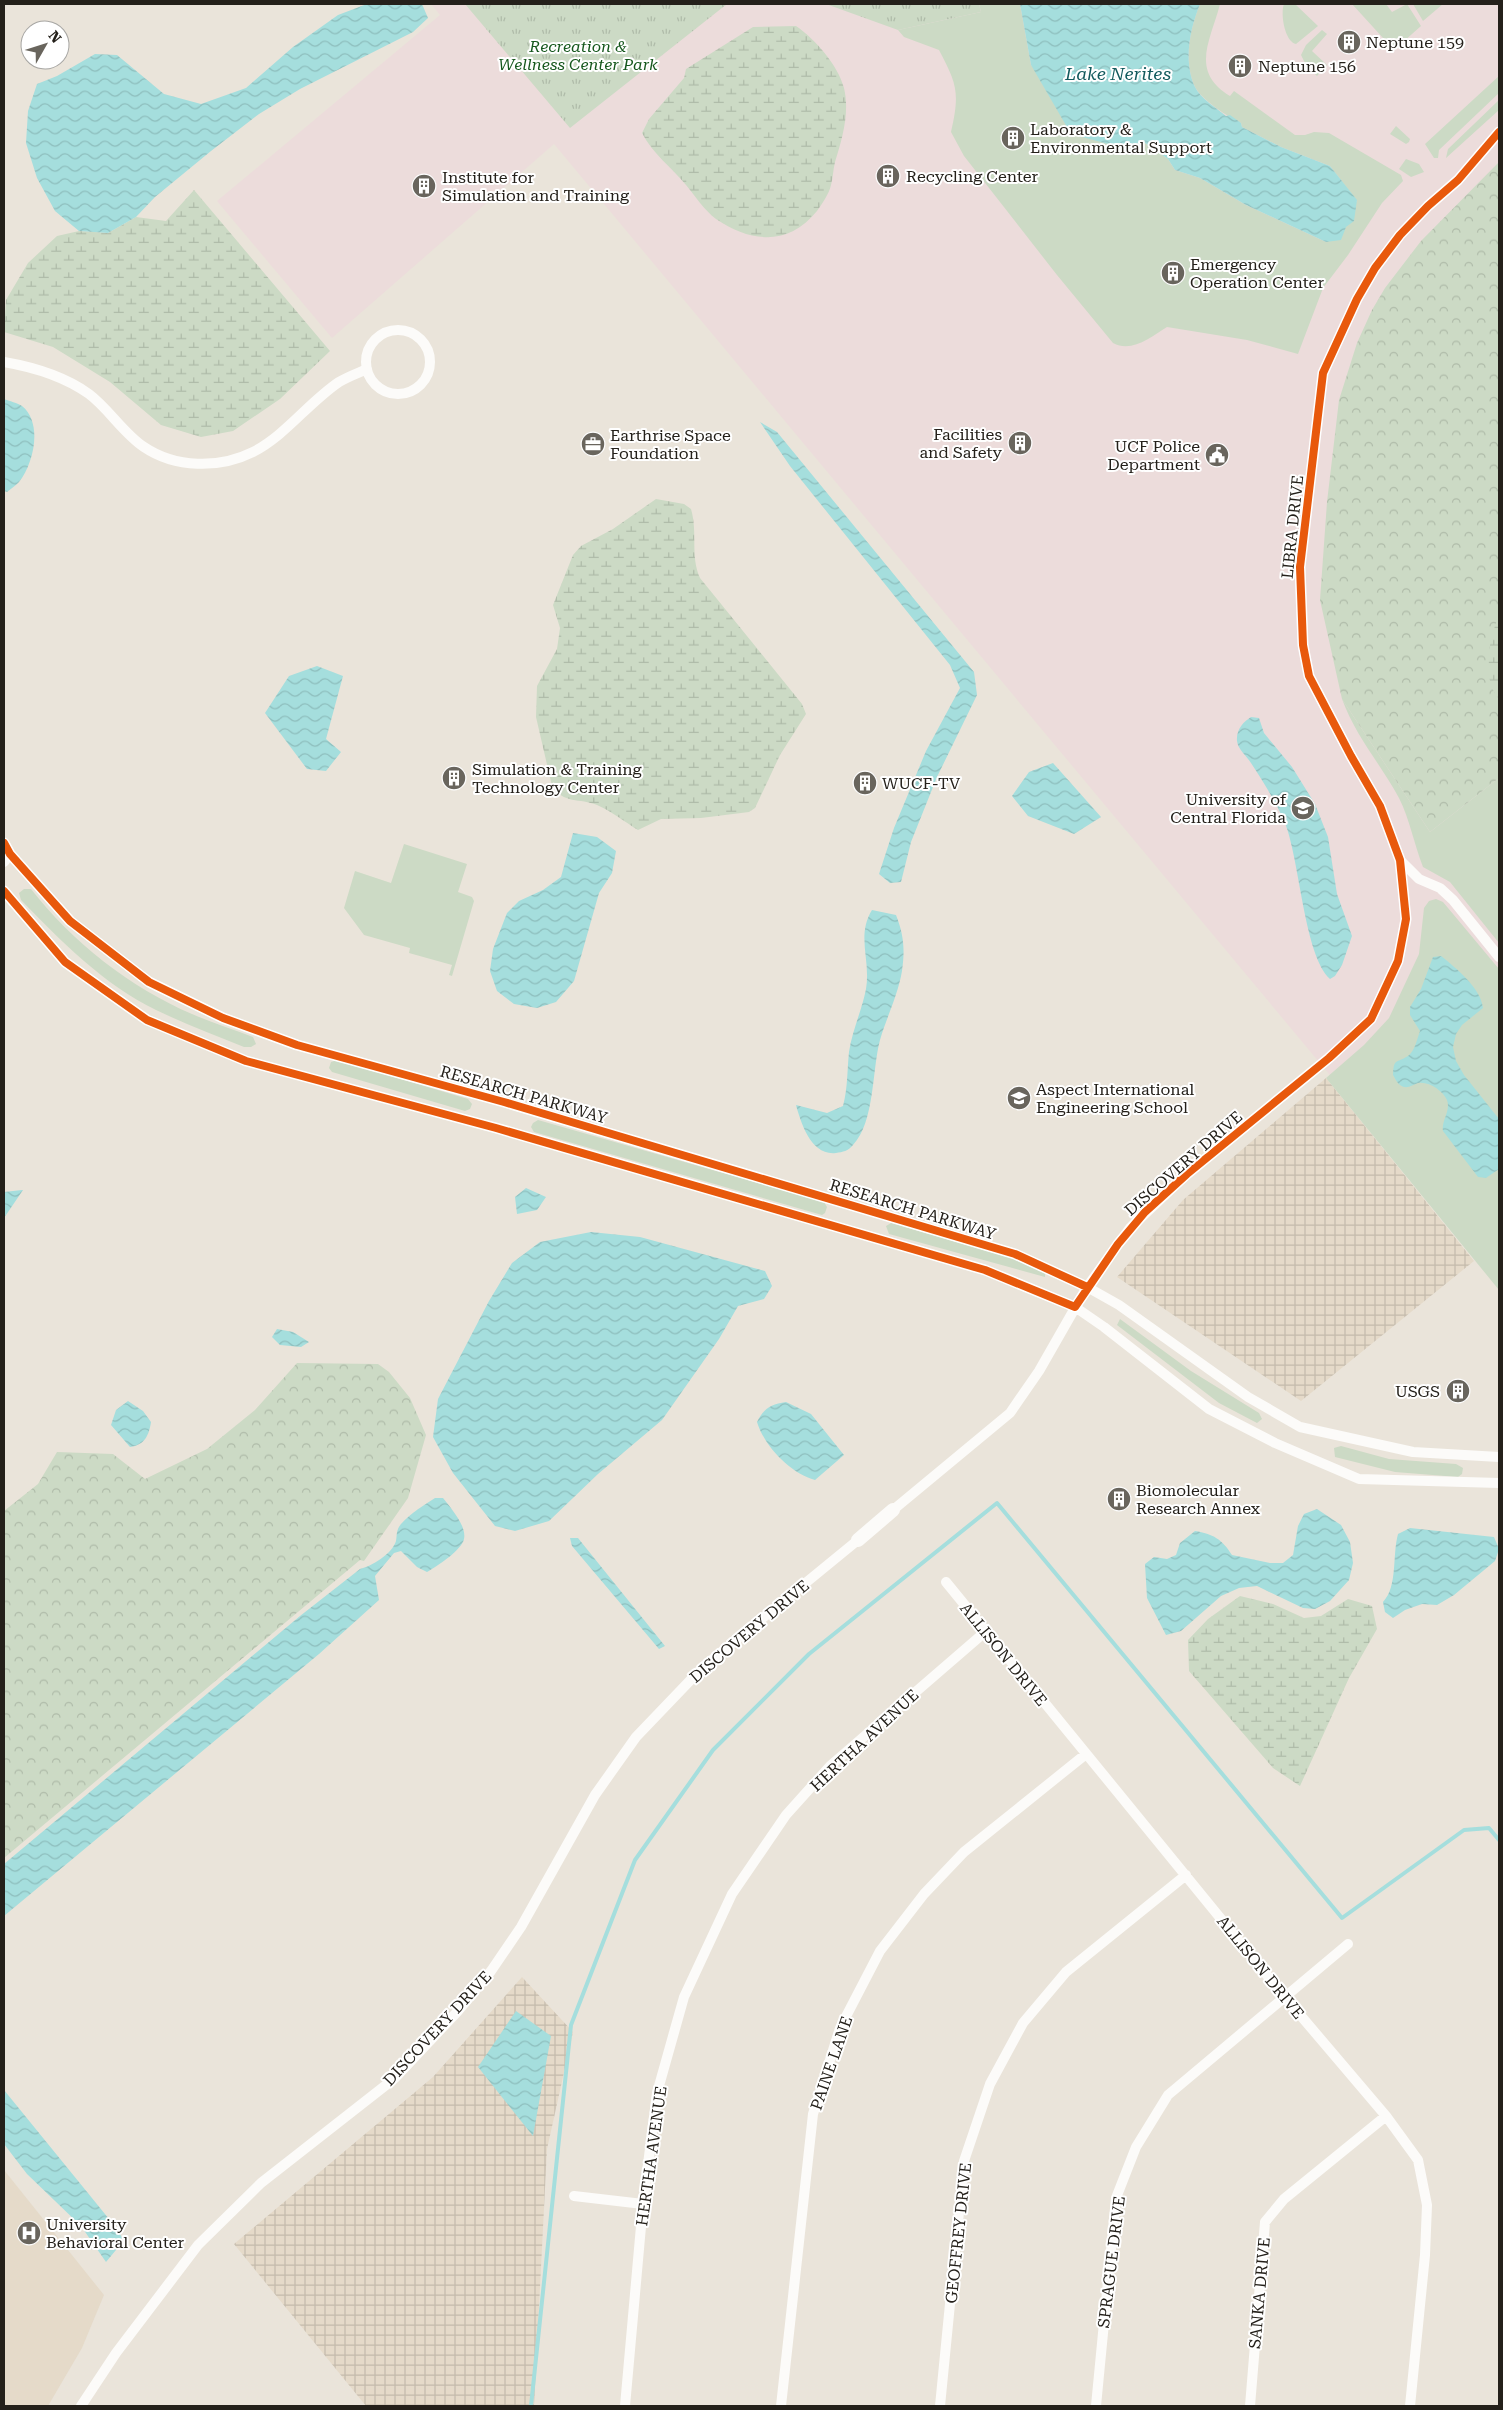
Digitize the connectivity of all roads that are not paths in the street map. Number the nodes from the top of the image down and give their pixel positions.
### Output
1 (1499, 132) edge
2 (4, 362) edge
3 (366, 369) junction
4 (4, 843) edge
5 (7, 854) edge
6 (1400, 860) junction
7 (4, 862) edge
8 (4, 891) edge
9 (1499, 957) edge
10 (1329, 1058) joint
11 (1087, 1287) junction
12 (1075, 1307) junction
13 (1499, 1457) edge
14 (1499, 1483) edge
15 (893, 1510) joint
16 (858, 1540) joint
17 (946, 1582) dead end
18 (985, 1632) junction
19 (1086, 1754) junction
20 (1186, 1875) junction
21 (1348, 1944) dead end
22 (1284, 1996) junction
23 (1386, 2116) junction
24 (574, 2196) dead end
25 (643, 2204) junction
26 (81, 2406) edge
27 (625, 2406) edge
28 (781, 2406) edge
29 (940, 2406) edge
30 (1096, 2406) edge
31 (1250, 2406) edge
32 (1410, 2406) edge

1 - 6 street, LIBRA DRIVE
2 - 3 street
3 - 3 street
4 - 5 street, RESEARCH PARKWAY
5 - 7 street
5 - 11 street, RESEARCH PARKWAY
6 - 9 street
6 - 10 street, LIBRA DRIVE
8 - 12 street
10 - 11 street, DISCOVERY DRIVE
11 - 12 street, DISCOVERY DRIVE
11 - 13 street, RESEARCH PARKWAY
12 - 14 street
12 - 15 street, DISCOVERY DRIVE
15 - 16 street, DISCOVERY DRIVE
16 - 26 street, DISCOVERY DRIVE
17 - 18 street, ALLISON DRIVE
18 - 19 street, ALLISON DRIVE
18 - 25 street, HERTHA AVENUE
19 - 20 street, ALLISON DRIVE
19 - 28 street, PAINE LANE
20 - 22 street, ALLISON DRIVE
20 - 29 street, GEOFFREY DRIVE
21 - 22 street, SPRAGUE DRIVE
22 - 23 street, ALLISON DRIVE
22 - 30 street, SPRAGUE DRIVE
23 - 31 street, SANKA DRIVE
23 - 32 street, ALLISON DRIVE
24 - 25 street
25 - 27 street, HERTHA AVENUE

